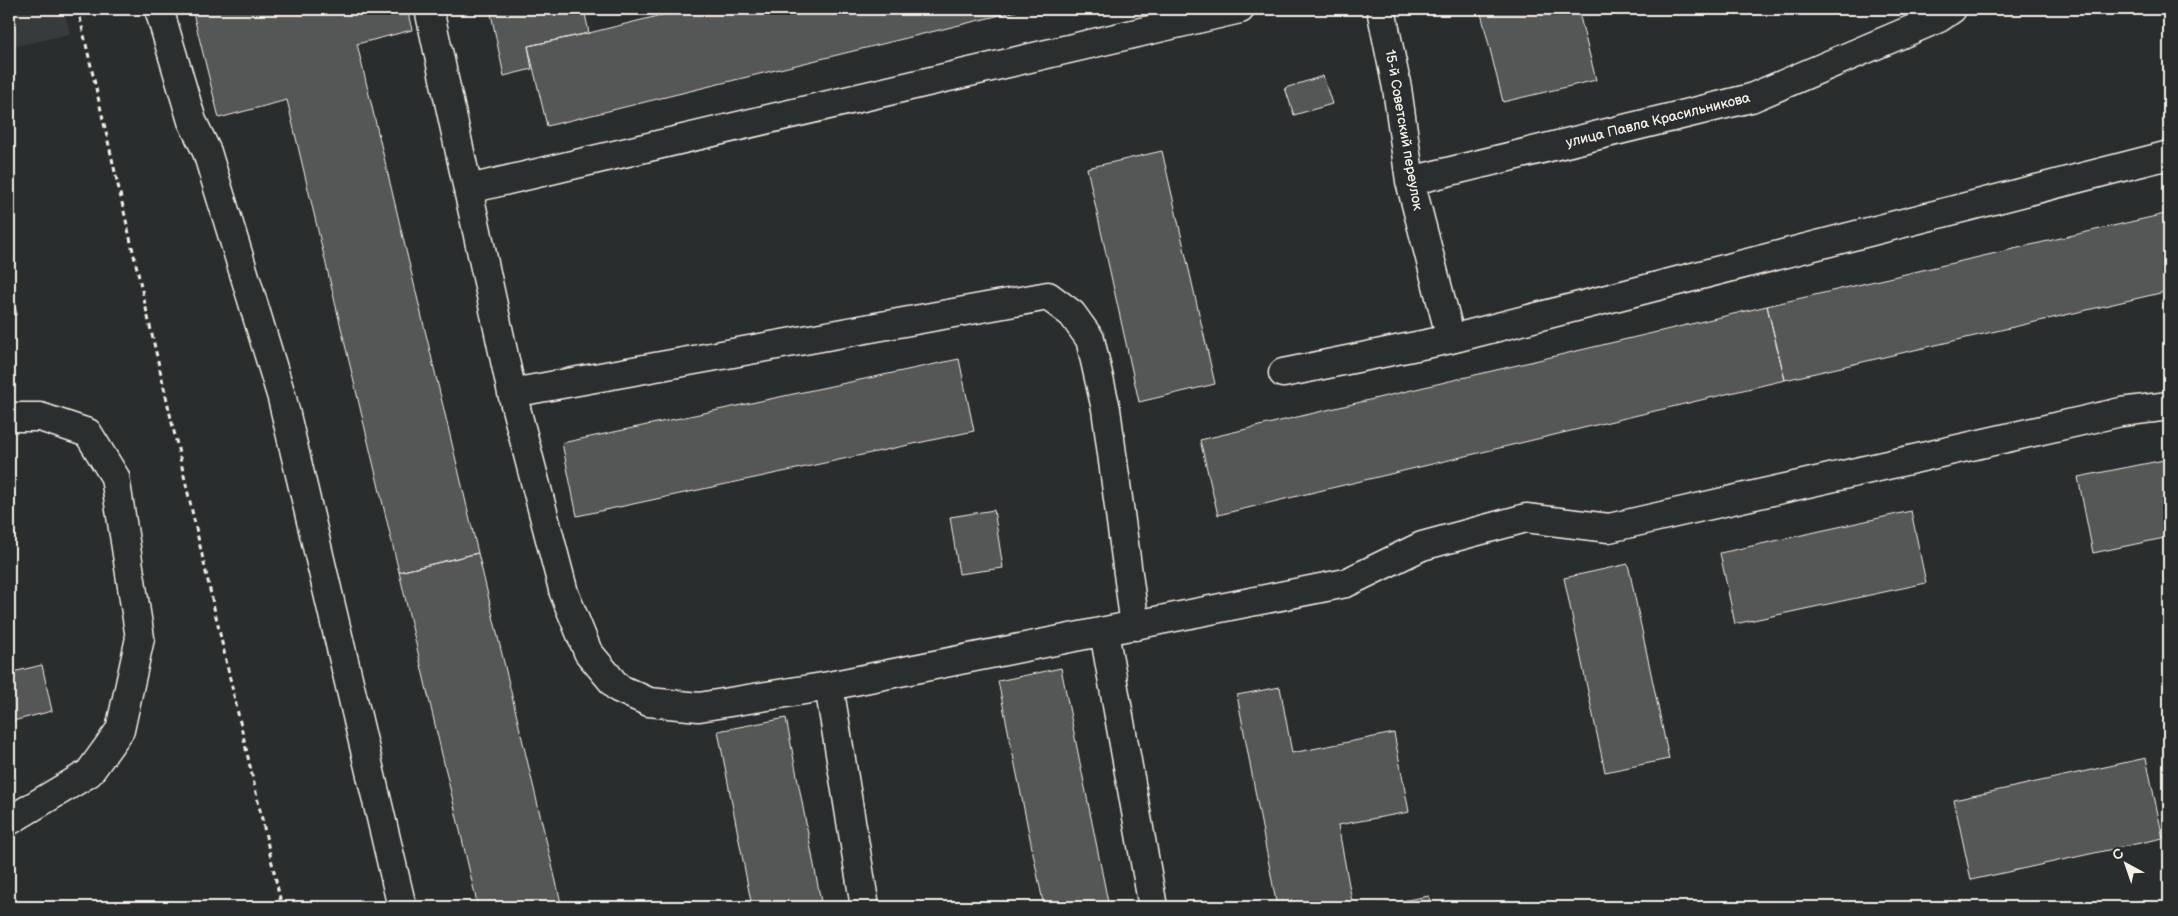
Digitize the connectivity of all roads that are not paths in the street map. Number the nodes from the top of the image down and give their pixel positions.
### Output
1 (159, 9) edge
2 (429, 9) edge
3 (1240, 9) edge
4 (1381, 9) edge
5 (1952, 9) edge
6 (2169, 155) edge
7 (1410, 181) junction
8 (469, 189) junction
9 (1451, 339) junction
10 (1283, 373) dead end
11 (512, 393) junction
12 (2169, 406) edge
13 (9, 417) edge
14 (1135, 626) junction
15 (1104, 632) junction
16 (829, 686) junction
17 (9, 821) edge
18 (396, 906) edge
19 (865, 907) edge
20 (1153, 907) edge

1 - 18 street
2 - 8 street
3 - 8 street
4 - 7 street, 15-й Советский переулок
5 - 7 street, улица Павла Красильникова
6 - 9 street
7 - 9 street, 15-й Советский переулок
8 - 11 street
9 - 10 street
11 - 14 street
11 - 16 street
12 - 14 street
13 - 17 street
14 - 15 street
15 - 16 street
15 - 20 street
16 - 19 street

